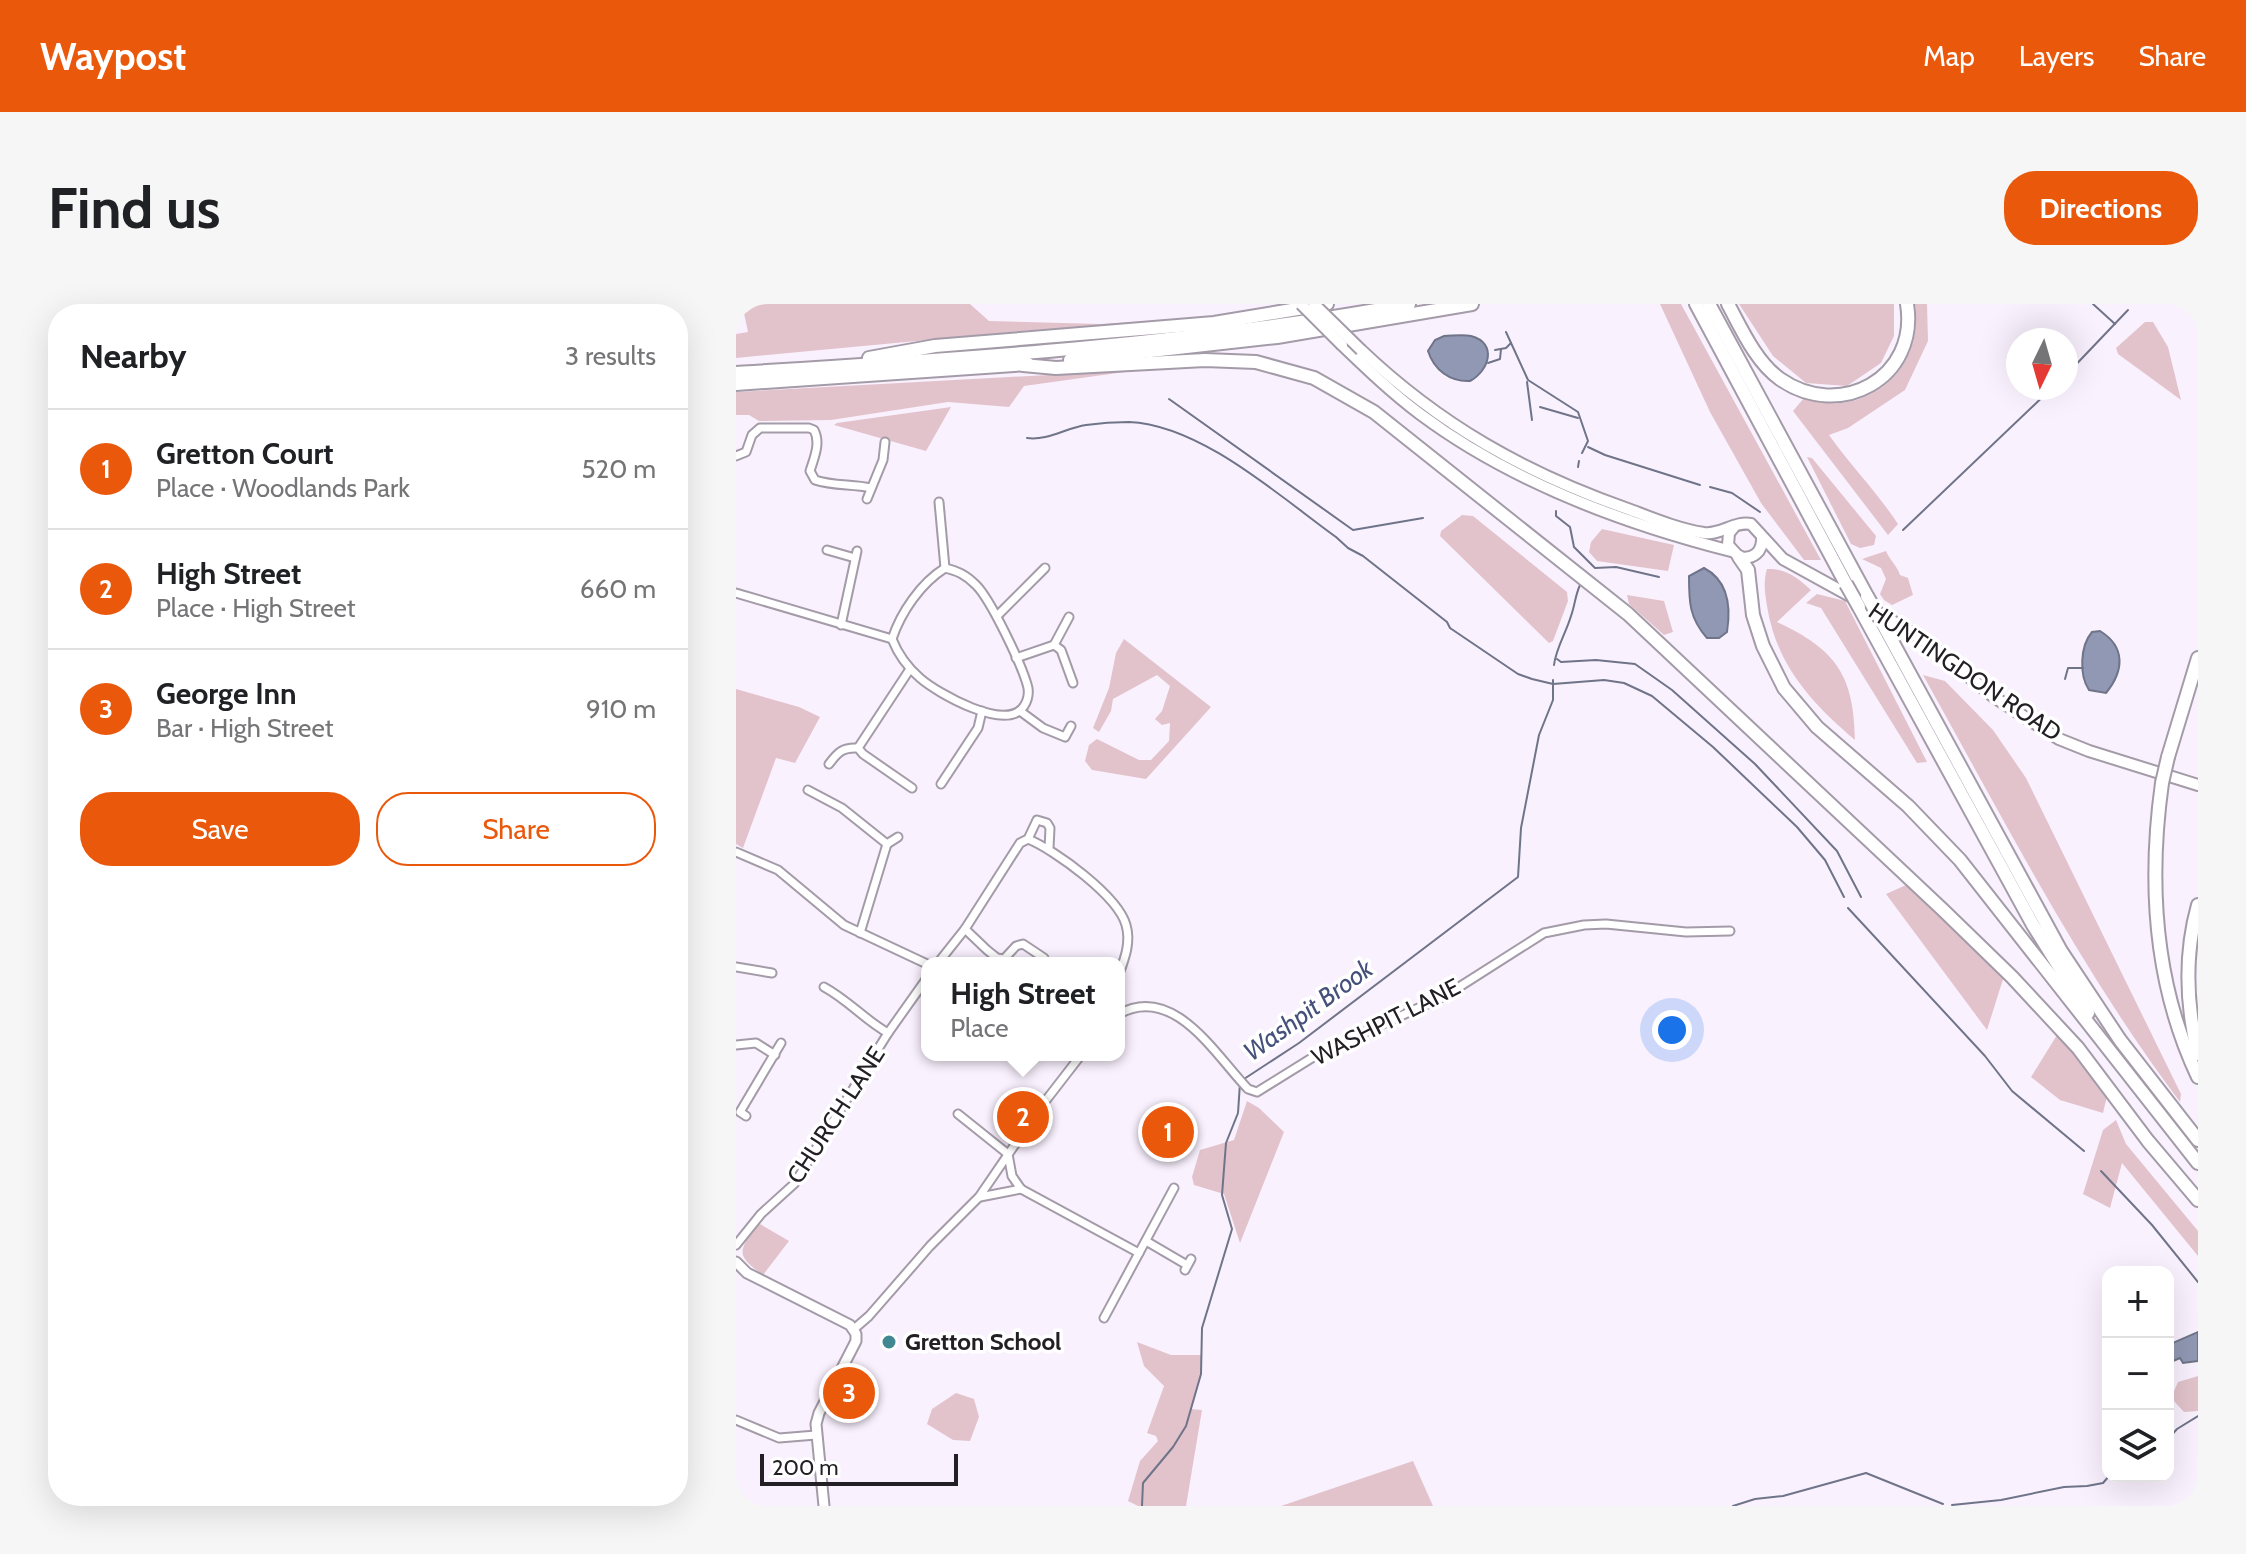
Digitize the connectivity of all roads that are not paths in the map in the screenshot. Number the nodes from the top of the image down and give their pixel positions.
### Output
1 (1301, 304) edge
2 (1314, 304) edge
3 (1327, 304) edge
4 (1362, 304) edge
5 (1409, 304) edge
6 (1472, 304) edge
7 (1696, 304) edge
8 (1709, 304) edge
9 (1728, 304) edge
10 (1907, 304) edge
11 (1298, 322) junction
12 (1023, 365) junction
13 (835, 367) junction
14 (736, 373) edge
15 (736, 384) edge
16 (885, 442) dead end
17 (736, 456) edge
18 (871, 488) junction
19 (867, 499) dead end
20 (939, 502) dead end
21 (1734, 527) junction
22 (1762, 537) junction
23 (827, 550) dead end
24 (1735, 554) junction
25 (1756, 554) junction
26 (1783, 559) junction
27 (945, 568) junction
28 (1045, 568) dead end
29 (736, 593) edge
30 (997, 616) junction
31 (1069, 617) dead end
32 (841, 625) junction
33 (892, 639) junction
34 (1054, 645) junction
35 (1016, 658) junction
36 (2198, 658) edge
37 (910, 669) junction
38 (1073, 683) dead end
39 (982, 711) junction
40 (1020, 711) junction
41 (1071, 726) dead end
42 (858, 748) junction
43 (829, 764) dead end
44 (941, 784) dead end
45 (2198, 785) edge
46 (912, 788) dead end
47 (808, 790) dead end
48 (898, 837) dead end
49 (1028, 839) junction
50 (887, 844) junction
51 (1049, 848) junction
52 (736, 852) edge
53 (2198, 905) edge
54 (965, 929) junction
55 (1730, 931) dead end
56 (860, 933) junction
57 (943, 957) edge
58 (996, 957) edge
59 (1006, 957) edge
60 (1042, 957) edge
61 (1124, 957) edge
62 (921, 961) edge
63 (736, 967) edge
64 (772, 973) dead end
65 (921, 986) edge
66 (824, 987) dead end
67 (1125, 1011) edge
68 (888, 1033) junction
69 (781, 1043) dead end
70 (736, 1045) edge
71 (2198, 1054) edge
72 (775, 1055) junction
73 (2117, 1060) junction
74 (1077, 1061) edge
75 (2198, 1077) edge
76 (958, 1114) dead end
77 (746, 1116) dead end
78 (2198, 1140) edge
79 (1008, 1154) junction
80 (2198, 1163) edge
81 (1174, 1188) dead end
82 (1021, 1189) junction
83 (979, 1197) junction
84 (2198, 1200) edge
85 (1146, 1241) junction
86 (736, 1245) edge
87 (1139, 1253) junction
88 (736, 1262) edge
89 (1188, 1264) dead end
90 (1104, 1318) dead end
91 (854, 1329) junction
92 (736, 1420) edge
93 (816, 1435) junction
94 (824, 1506) edge

1 - 24 main road, bridge
2 - 21 main road, bridge
3 - 13 highway
4 - 11 highway
5 - 11 highway
6 - 12 highway
7 - 73 highway, bridge
8 - 78 highway, bridge
9 - 10 highway
11 - 13 highway
12 - 15 highway
12 - 84 highway
13 - 14 highway
16 - 18 street
17 - 18 street
18 - 19 street
20 - 27 street
21 - 22 main road
21 - 24 main road
22 - 25 main road
22 - 26 main road, HUNTINGDON ROAD
23 - 32 street
24 - 25 main road
24 - 73 highway
25 - 26 main road, HUNTINGDON ROAD
26 - 45 main road, HUNTINGDON ROAD
27 - 30 street
27 - 33 street
28 - 30 street
29 - 32 street
30 - 35 street
31 - 34 street
32 - 33 street
33 - 37 street
34 - 35 street
34 - 38 street
35 - 40 street
36 - 75 highway, bridge
37 - 39 street
37 - 42 street
39 - 40 street
39 - 44 street
40 - 41 street
42 - 43 street
42 - 46 street
47 - 50 street
48 - 50 street
49 - 51 street
49 - 51 street
49 - 54 street
50 - 56 street
51 - 61 street
52 - 56 street
53 - 71 highway
54 - 57 street
54 - 58 street
55 - 67 street, WASHPIT LANE
56 - 62 street
59 - 60 street
63 - 64 street
65 - 68 street, CHURCH LANE
66 - 68 street
68 - 86 street, CHURCH LANE
69 - 72 street
70 - 72 street
72 - 77 street
73 - 80 highway
74 - 79 street
76 - 79 street
79 - 82 street
79 - 83 street
81 - 85 street
82 - 83 street
82 - 87 street
83 - 91 street
85 - 87 street
85 - 89 street
87 - 90 street
88 - 91 street
91 - 93 street
92 - 93 street
93 - 94 street

